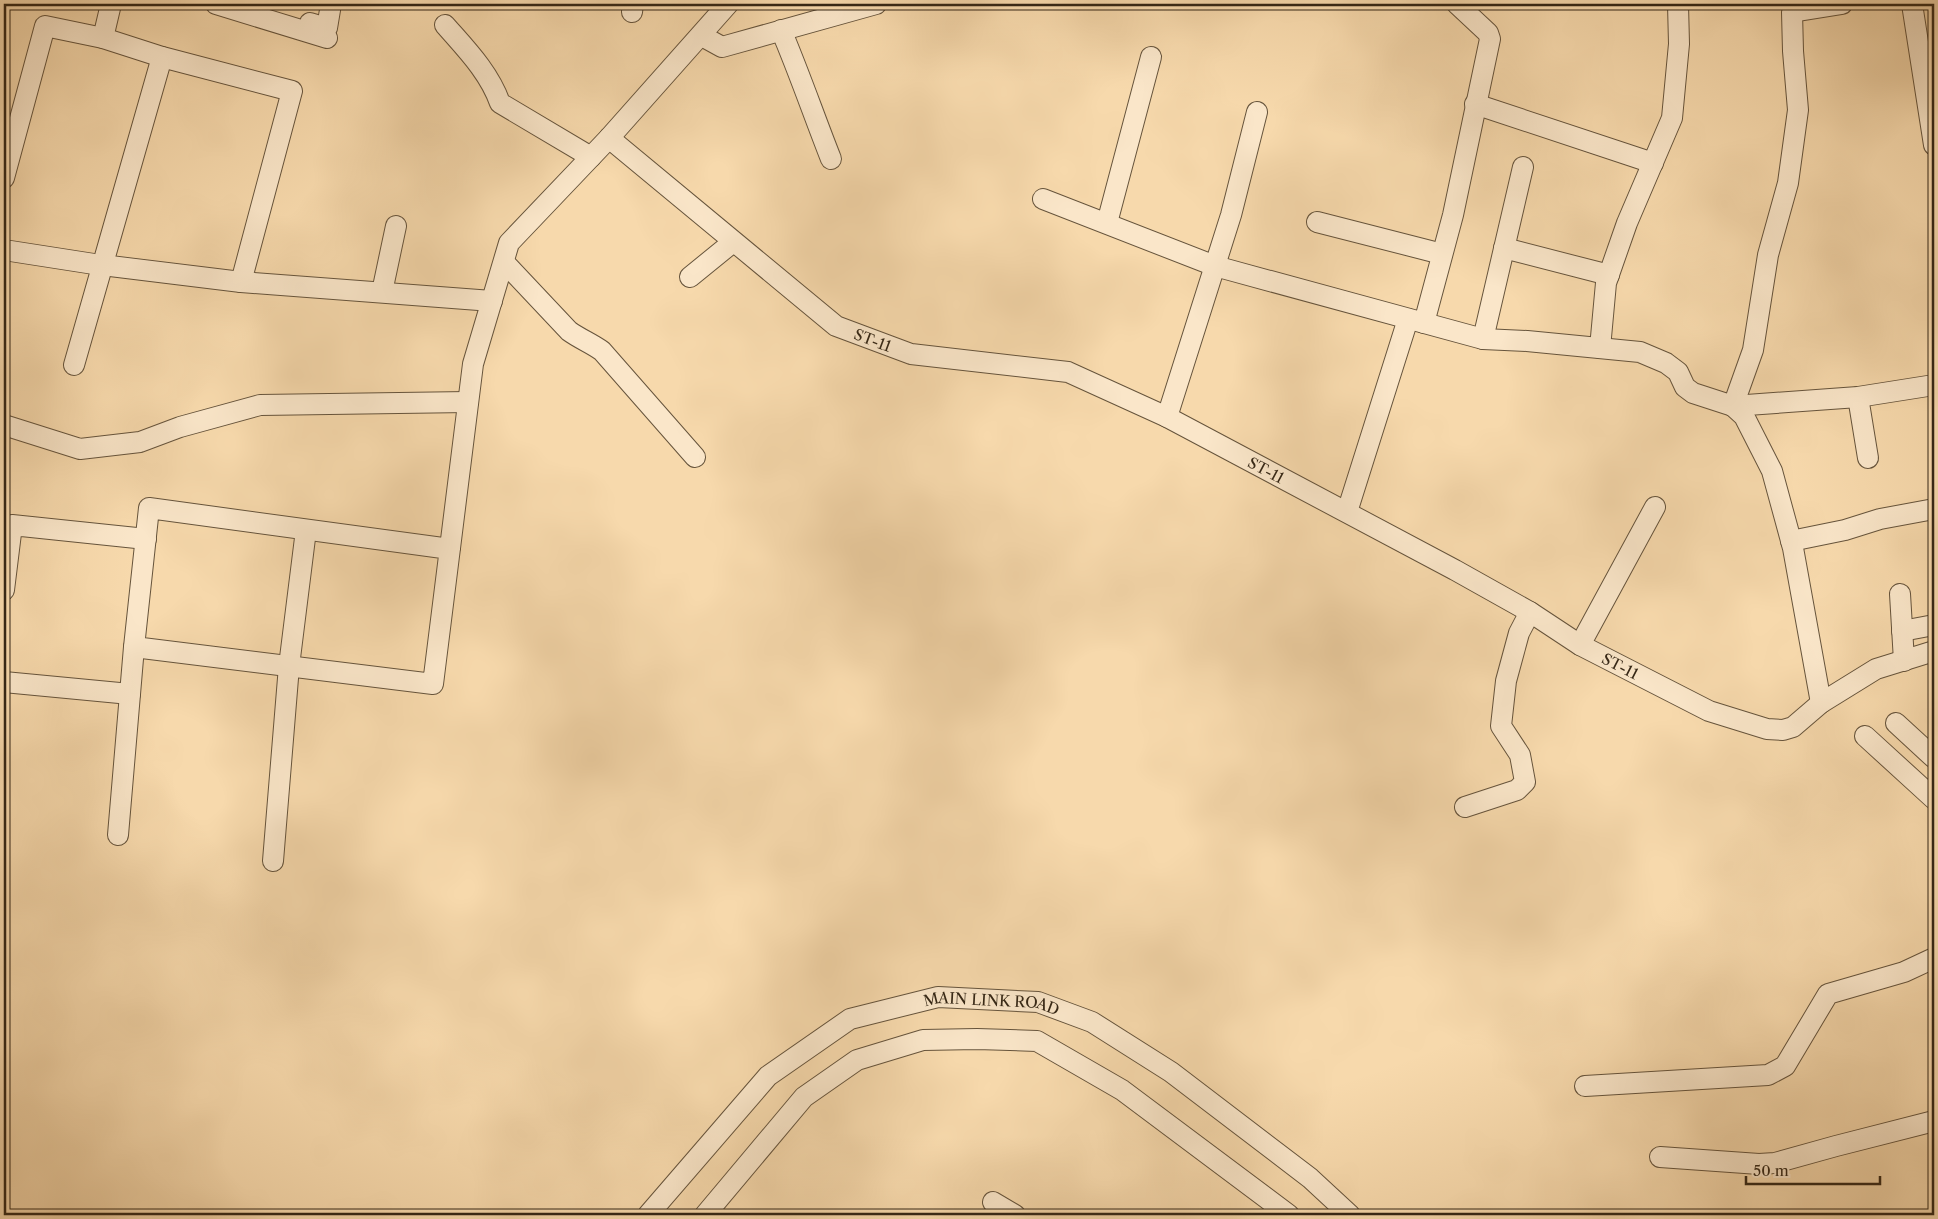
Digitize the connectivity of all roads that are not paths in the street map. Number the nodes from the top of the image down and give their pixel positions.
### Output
1 (111, 4) edge
2 (216, 4) edge
3 (331, 4) edge
4 (728, 4) edge
5 (876, 4) edge
6 (1457, 4) edge
7 (1678, 4) edge
8 (1842, 4) edge
9 (1912, 4) edge
10 (310, 23) dead end
11 (445, 25) dead end
12 (781, 30) junction
13 (702, 36) junction
14 (103, 38) junction
15 (327, 38) dead end
16 (1151, 56) dead end
17 (162, 57) junction
18 (1929, 72) edge
19 (1475, 104) junction
20 (1258, 112) dead end
21 (609, 138) junction
22 (1934, 145) edge
23 (591, 157) junction
24 (831, 158) dead end
25 (1653, 164) junction
26 (1523, 167) dead end
27 (4, 178) edge
28 (1043, 199) dead end
29 (1317, 222) dead end
30 (1106, 223) junction
31 (396, 226) dead end
32 (733, 242) junction
33 (1504, 248) junction
34 (4, 250) edge
35 (1442, 254) junction
36 (504, 262) junction
37 (103, 265) junction
38 (1215, 266) junction
39 (1608, 276) junction
40 (690, 277) dead end
41 (241, 282) junction
42 (382, 292) junction
43 (492, 301) junction
44 (1416, 321) junction
45 (1482, 339) junction
46 (1600, 348) junction
47 (74, 365) dead end
48 (1934, 385) edge
49 (1858, 397) junction
50 (468, 402) junction
51 (1733, 406) junction
52 (1167, 416) junction
53 (4, 425) edge
54 (695, 457) dead end
55 (1868, 458) dead end
56 (1655, 507) dead end
57 (1934, 508) edge
58 (1347, 512) junction
59 (306, 530) junction
60 (146, 539) junction
61 (1791, 541) junction
62 (450, 549) junction
63 (4, 590) edge
64 (1900, 594) dead end
65 (1530, 612) junction
66 (1934, 625) edge
67 (1902, 632) junction
68 (1580, 645) junction
69 (134, 647) junction
70 (1934, 652) edge
71 (1904, 661) junction
72 (288, 666) junction
73 (4, 682) edge
74 (130, 694) junction
75 (1821, 703) junction
76 (1896, 723) dead end
77 (1865, 736) dead end
78 (1934, 758) edge
79 (1934, 799) edge
80 (1465, 807) dead end
81 (118, 835) dead end
82 (273, 861) dead end
83 (1934, 958) edge
84 (1585, 1086) dead end
85 (1934, 1121) edge
86 (1660, 1157) dead end
87 (993, 1202) dead end
88 (648, 1215) edge
89 (705, 1215) edge
90 (1015, 1215) edge
91 (1289, 1215) edge
92 (1350, 1215) edge

1 - 14 street
2 - 15 street
3 - 10 street
4 - 13 street
5 - 12 street
6 - 19 street
7 - 25 street
8 - 51 street
9 - 18 street
11 - 23 street
12 - 13 street
12 - 24 street
13 - 21 street
14 - 17 street
14 - 27 street
16 - 30 street
17 - 37 street
17 - 41 street
18 - 22 street
19 - 25 street
19 - 35 street
20 - 38 street
21 - 23 street
21 - 32 street, ST-11
23 - 36 street
25 - 39 street
26 - 33 street
28 - 30 street
29 - 35 street
30 - 38 street
31 - 42 street
32 - 40 street
32 - 52 street, ST-11
33 - 39 street
33 - 45 street
34 - 37 street
35 - 44 street
36 - 43 street
36 - 54 street
37 - 41 street
37 - 47 street
38 - 44 street
38 - 52 street
39 - 46 street
41 - 42 street
42 - 43 street
43 - 50 street
44 - 45 street
44 - 58 street
45 - 46 street
46 - 51 street
48 - 49 street
49 - 51 street
49 - 55 street
50 - 53 street
50 - 62 street
51 - 61 street
52 - 58 street, ST-11
56 - 68 street
57 - 61 street
58 - 65 street, ST-11
59 - 60 street
59 - 62 street
59 - 72 street
60 - 63 street
60 - 69 street
61 - 75 street
62 - 72 street
64 - 67 street
65 - 68 street, ST-11
65 - 80 street
66 - 67 street
67 - 71 street
68 - 75 street, ST-11
69 - 72 street
69 - 74 street
70 - 71 street, ST-11
71 - 75 street, ST-11
72 - 82 street
73 - 74 street
74 - 81 street
76 - 78 street
77 - 79 street
83 - 84 street
85 - 86 street
87 - 90 street
88 - 92 street, MAIN LINK ROAD
89 - 91 street, MAIN LINK ROAD

